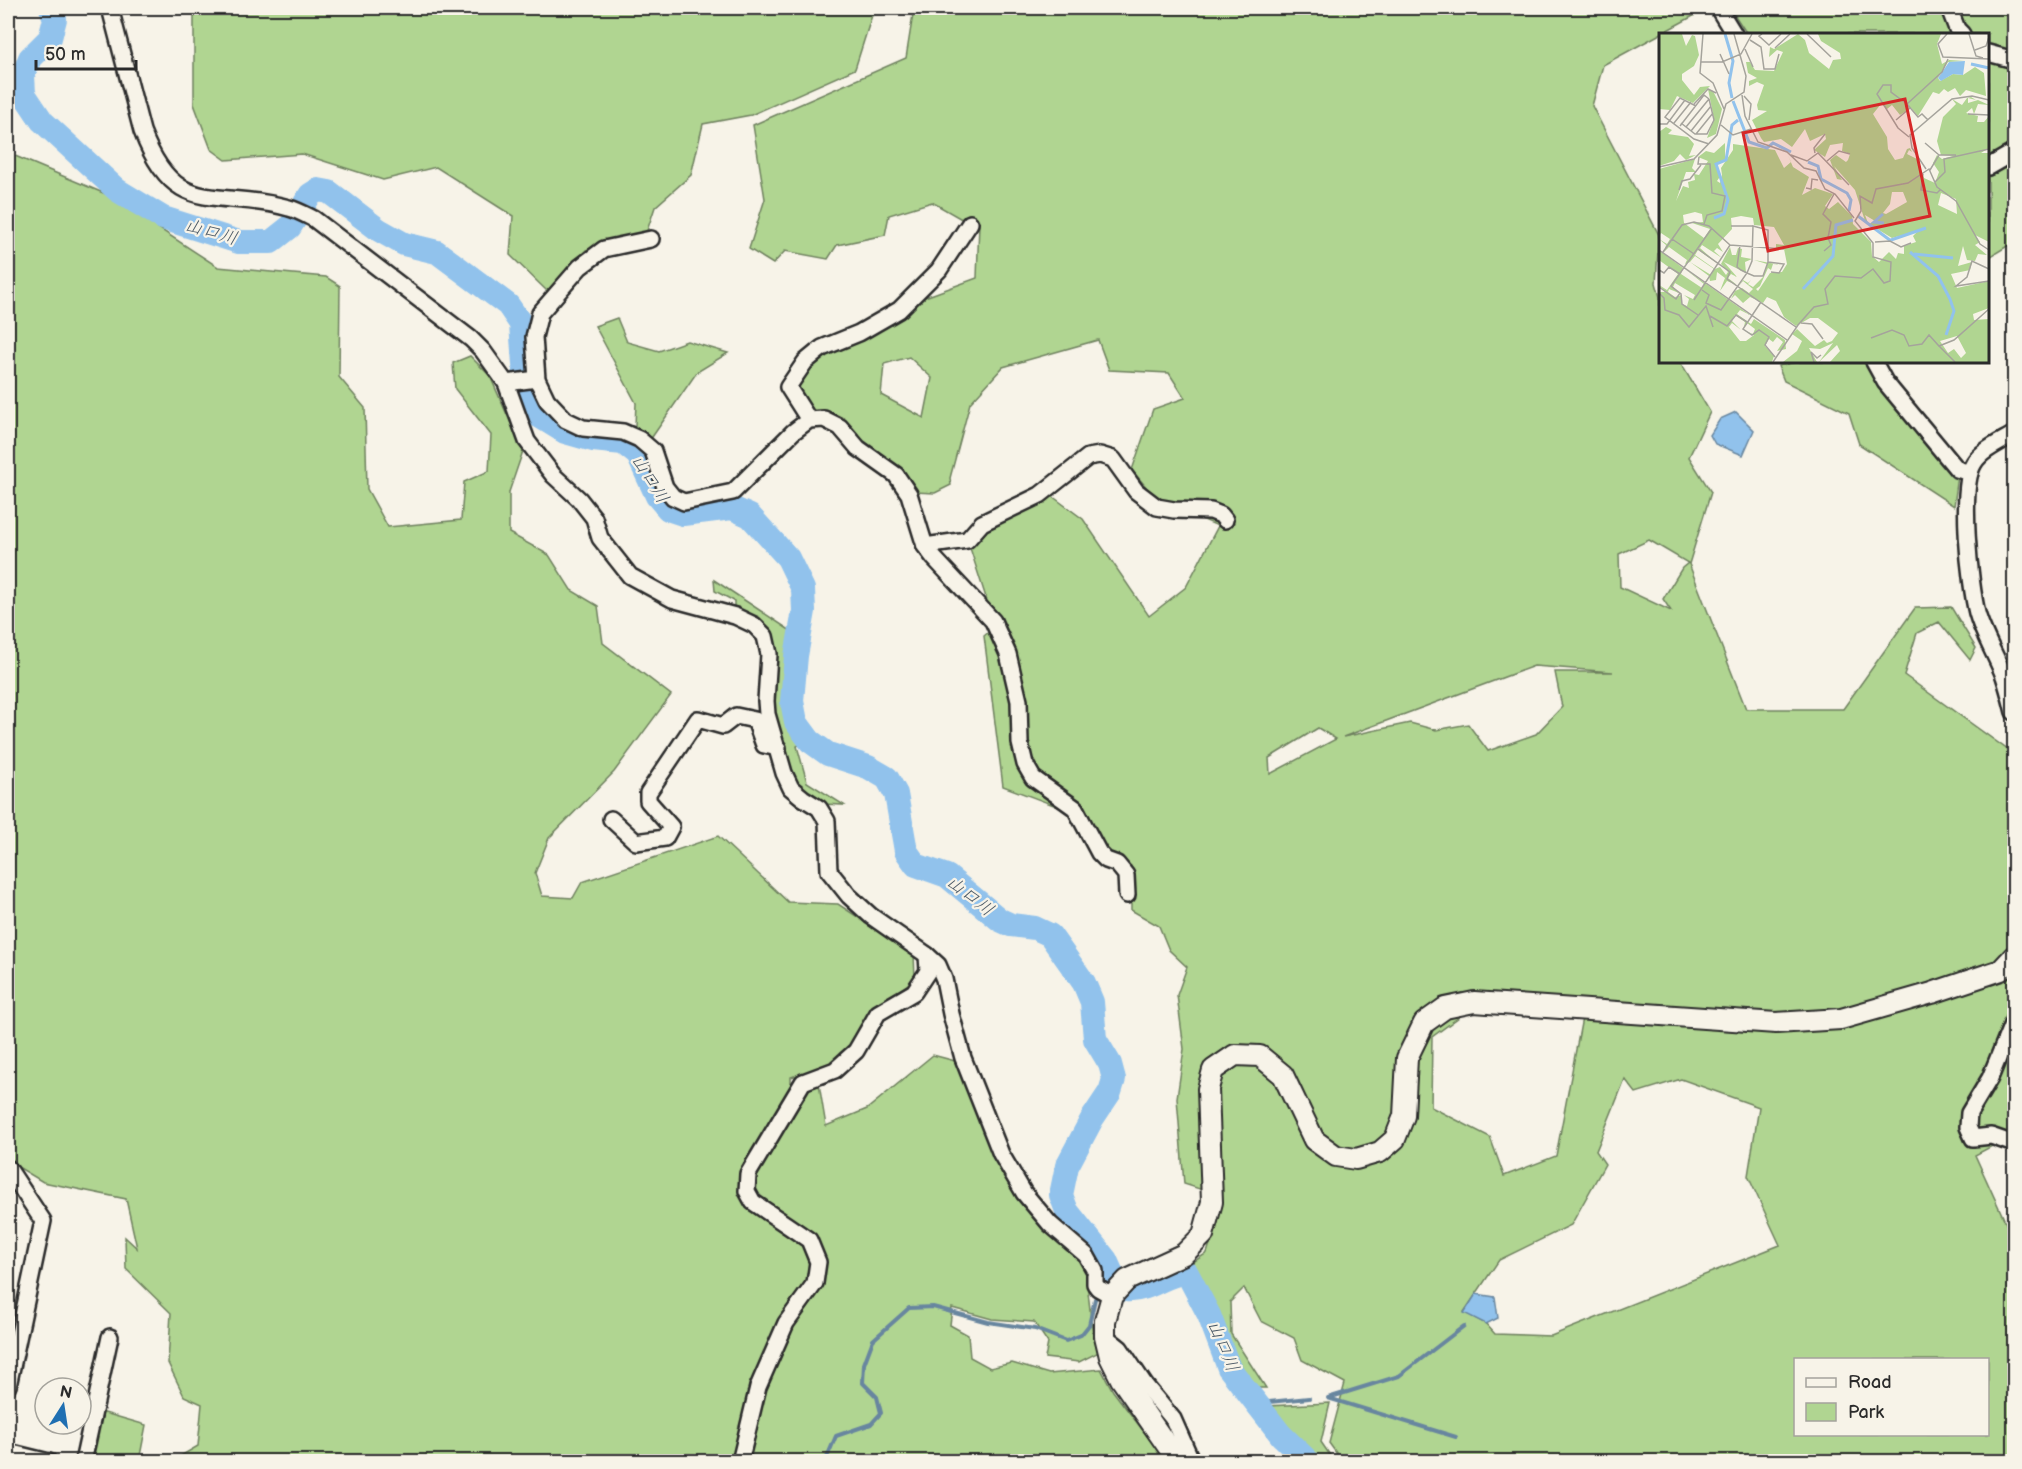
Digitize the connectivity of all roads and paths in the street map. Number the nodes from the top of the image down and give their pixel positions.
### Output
1 (110, 8) edge
2 (1719, 8) edge
3 (1949, 8) edge
4 (1733, 33) edge
5 (1961, 33) edge
6 (1989, 53) edge
7 (2014, 60) edge
8 (2014, 153) edge
9 (1989, 166) edge
10 (970, 223) dead end
11 (651, 239) dead end
12 (1875, 363) edge
13 (537, 379) junction
14 (506, 383) junction
15 (809, 420) junction
16 (2014, 434) edge
17 (1970, 473) junction
18 (1225, 520) dead end
19 (925, 546) junction
20 (2014, 712) edge
21 (778, 748) junction
22 (611, 819) dead end
23 (1127, 895) dead end
24 (927, 955) junction
25 (2014, 956) edge
26 (2014, 1019) edge
27 (2014, 1144) edge
28 (8, 1168) edge
29 (1105, 1292) junction
30 (111, 1336) dead end
31 (1105, 1336) junction
32 (8, 1386) edge
33 (8, 1452) edge
34 (49, 1461) edge
35 (83, 1461) edge
36 (740, 1461) edge
37 (1176, 1461) edge
38 (1192, 1461) edge

1 - 14 street
2 - 4 street
3 - 5 street
6 - 7 street
8 - 9 street
10 - 15 street
11 - 13 street
12 - 17 street
13 - 14 street
13 - 15 street
14 - 21 street
15 - 19 street
16 - 17 street
17 - 20 street
18 - 19 street
19 - 23 street
21 - 22 street
21 - 24 street
24 - 29 street
24 - 36 street
25 - 29 street
26 - 27 street
28 - 32 street
29 - 31 street
30 - 35 street
31 - 37 street
31 - 38 street
33 - 34 street

